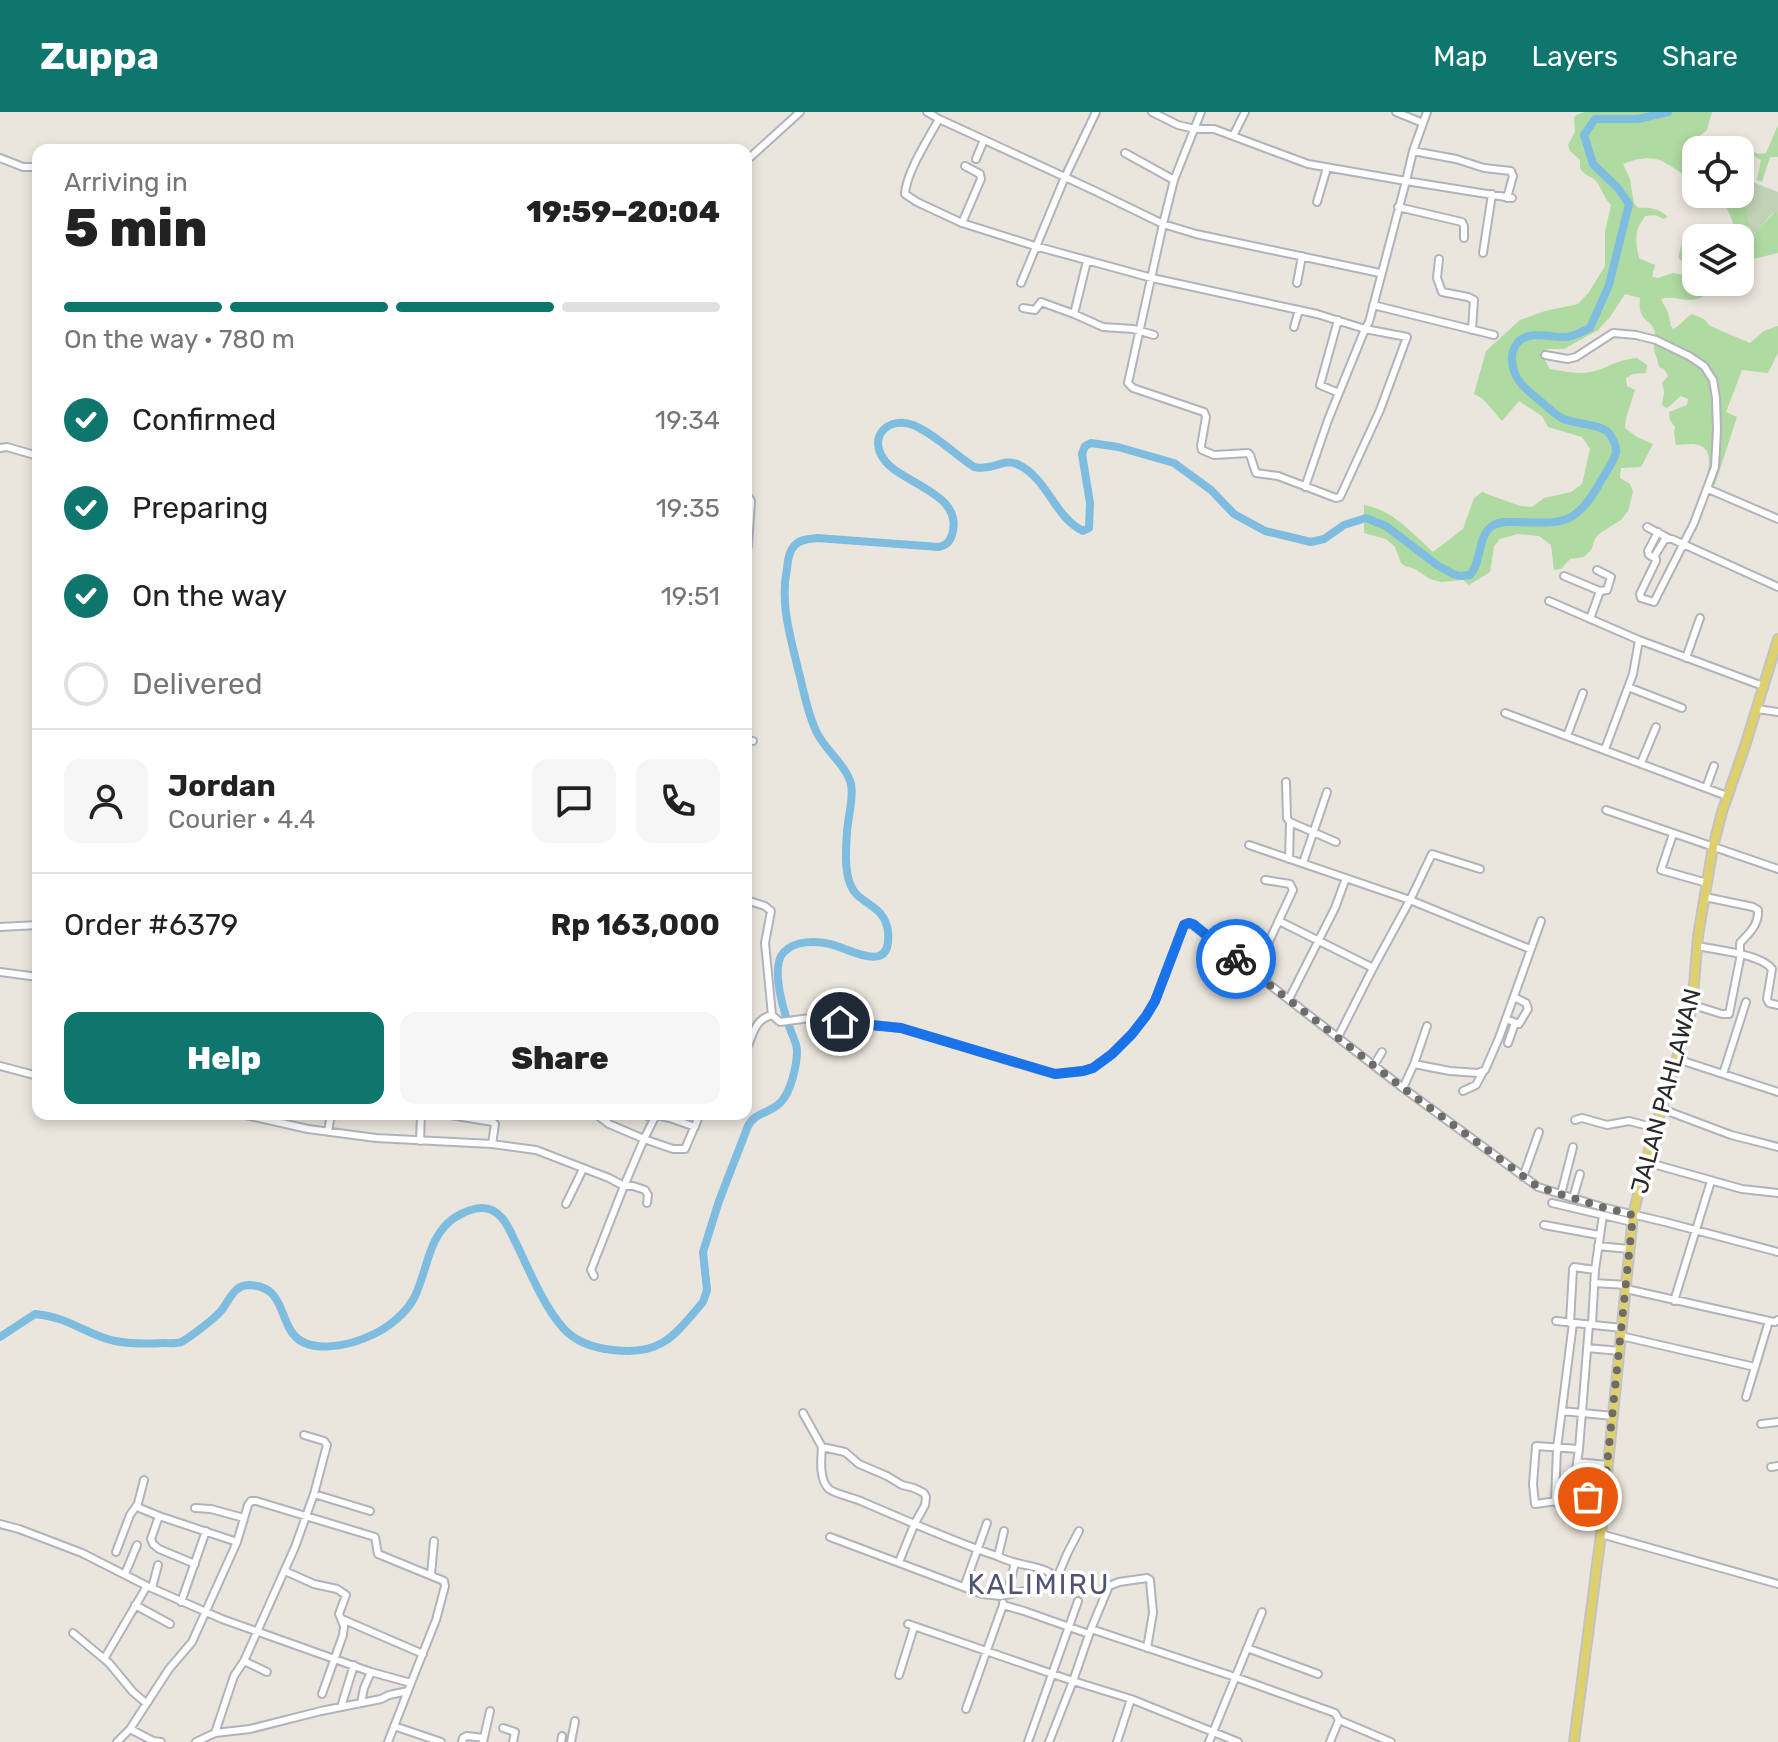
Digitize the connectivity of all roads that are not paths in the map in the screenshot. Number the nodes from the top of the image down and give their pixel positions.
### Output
1 (800, 112) edge
2 (927, 112) edge
3 (1096, 112) edge
4 (1152, 112) edge
5 (1201, 112) edge
6 (1245, 112) edge
7 (1396, 112) edge
8 (1427, 112) edge
9 (939, 119) junction
10 (1423, 123) junction
11 (1195, 129) junction
12 (1233, 136) junction
13 (984, 140) junction
14 (1413, 151) junction
15 (1125, 153) dead end
16 (752, 156) edge
17 (0, 158) edge
18 (976, 159) dead end
19 (965, 166) dead end
20 (32, 167) edge
21 (1327, 168) junction
22 (1065, 177) junction
23 (1174, 180) junction
24 (1406, 181) junction
25 (1492, 194) junction
26 (1317, 202) dead end
27 (1398, 207) junction
28 (962, 223) junction
29 (1163, 224) junction
30 (1464, 238) dead end
31 (1035, 246) junction
32 (1483, 253) dead end
33 (1302, 256) junction
34 (1439, 259) dead end
35 (1087, 261) junction
36 (1380, 273) junction
37 (1152, 278) junction
38 (1021, 283) dead end
39 (1297, 283) dead end
40 (1373, 305) junction
41 (1023, 308) dead end
42 (1299, 310) junction
43 (1074, 314) junction
44 (1338, 320) junction
45 (1294, 327) dead end
46 (1365, 329) junction
47 (1472, 330) junction
48 (1140, 331) junction
49 (1154, 335) dead end
50 (1494, 335) dead end
51 (1545, 355) dead end
52 (1339, 393) junction
53 (0, 448) edge
54 (32, 454) edge
55 (1305, 487) junction
56 (1708, 489) junction
57 (1778, 519) edge
58 (1647, 527) dead end
59 (1658, 532) junction
60 (1668, 538) junction
61 (1684, 543) junction
62 (1654, 557) junction
63 (1597, 570) dead end
64 (1564, 576) dead end
65 (1778, 587) edge
66 (1600, 591) junction
67 (1549, 601) dead end
68 (1700, 618) dead end
69 (1590, 619) junction
70 (1778, 639) edge
71 (1639, 640) junction
72 (1686, 658) junction
73 (1763, 686) junction
74 (1628, 687) junction
75 (1583, 693) dead end
76 (1682, 708) dead end
77 (1757, 709) junction
78 (1778, 712) edge
79 (1505, 713) dead end
80 (1656, 727) dead end
81 (1567, 736) junction
82 (1605, 749) junction
83 (1641, 763) junction
84 (1714, 766) dead end
85 (1286, 782) dead end
86 (1706, 788) junction
87 (1327, 792) dead end
88 (1727, 796) junction
89 (1606, 810) dead end
90 (1290, 822) junction
91 (1314, 832) junction
92 (1673, 834) junction
93 (1336, 842) dead end
94 (1249, 845) dead end
95 (1713, 847) junction
96 (1289, 859) junction
97 (1303, 863) junction
98 (1480, 869) dead end
99 (1778, 869) edge
100 (1346, 878) junction
101 (1265, 880) dead end
102 (1707, 883) junction
103 (1705, 897) junction
104 (1410, 900) junction
105 (752, 902) edge
106 (1279, 921) junction
107 (1541, 921) dead end
108 (32, 925) edge
109 (0, 927) edge
110 (1319, 941) junction
111 (1697, 946) junction
112 (1530, 949) junction
113 (1740, 954) junction
114 (1373, 968) junction
115 (1252, 971) junction
116 (0, 972) edge
117 (32, 976) edge
118 (1514, 997) junction
119 (1289, 999) junction
120 (1746, 1002) dead end
121 (1693, 1005) junction
122 (1778, 1005) edge
123 (772, 1015) junction
124 (1506, 1019) junction
125 (1515, 1023) junction
126 (1427, 1026) dead end
127 (752, 1036) edge
128 (1338, 1037) junction
129 (1508, 1043) dead end
130 (1382, 1052) dead end
131 (1677, 1059) junction
132 (1414, 1064) junction
133 (1374, 1065) junction
134 (0, 1066) edge
135 (1483, 1072) junction
136 (32, 1074) edge
137 (1723, 1074) junction
138 (1403, 1088) junction
139 (1463, 1091) dead end
140 (1778, 1092) edge
141 (1662, 1109) junction
142 (266, 1120) edge
143 (279, 1120) edge
144 (330, 1120) edge
145 (421, 1120) edge
146 (481, 1120) edge
147 (604, 1120) edge
148 (652, 1120) edge
149 (676, 1120) edge
150 (698, 1120) edge
151 (1575, 1120) dead end
152 (278, 1123) junction
153 (695, 1127) junction
154 (1656, 1128) junction
155 (328, 1132) junction
156 (1539, 1132) dead end
157 (644, 1139) junction
158 (420, 1141) junction
159 (492, 1144) junction
160 (1573, 1147) dead end
161 (1778, 1147) edge
162 (1646, 1162) junction
163 (583, 1169) junction
164 (1580, 1174) dead end
165 (1523, 1177) junction
166 (1711, 1181) junction
167 (624, 1186) junction
168 (1778, 1193) edge
169 (1561, 1194) junction
170 (1573, 1198) junction
171 (647, 1203) dead end
172 (1552, 1203) dead end
173 (566, 1204) dead end
174 (1603, 1215) junction
175 (1633, 1218) junction
176 (1544, 1225) dead end
177 (1696, 1230) junction
178 (1599, 1235) junction
179 (1598, 1246) junction
180 (1629, 1249) junction
181 (1778, 1252) edge
182 (1595, 1270) junction
183 (594, 1276) dead end
184 (1594, 1283) junction
185 (1626, 1287) junction
186 (1674, 1301) junction
187 (1778, 1320) edge
188 (1556, 1321) dead end
189 (1769, 1321) junction
190 (1571, 1323) junction
191 (1590, 1325) junction
192 (1621, 1332) junction
193 (1587, 1348) junction
194 (1620, 1351) junction
195 (1755, 1367) junction
196 (1746, 1397) dead end
197 (1562, 1411) junction
198 (803, 1413) dead end
199 (1582, 1413) junction
200 (1613, 1416) junction
201 (1778, 1422) edge
202 (1761, 1424) dead end
203 (304, 1435) dead end
204 (822, 1447) junction
205 (1557, 1448) junction
206 (1579, 1449) junction
207 (1577, 1462) junction
208 (1607, 1465) junction
209 (144, 1480) dead end
210 (314, 1494) junction
211 (1604, 1494) junction
212 (1572, 1499) junction
213 (1555, 1502) junction
214 (137, 1505) junction
215 (195, 1508) dead end
216 (370, 1511) dead end
217 (307, 1515) junction
218 (159, 1516) junction
219 (244, 1518) junction
220 (987, 1523) dead end
221 (0, 1524) edge
222 (914, 1525) junction
223 (206, 1531) junction
224 (1004, 1531) dead end
225 (1079, 1531) dead end
226 (1601, 1534) junction
227 (830, 1537) dead end
228 (434, 1541) dead end
229 (237, 1542) junction
230 (137, 1545) dead end
231 (978, 1549) junction
232 (116, 1552) dead end
233 (998, 1556) junction
234 (899, 1562) junction
235 (1015, 1563) junction
236 (195, 1564) junction
237 (158, 1565) dead end
238 (285, 1571) junction
239 (125, 1574) junction
240 (431, 1575) junction
241 (1056, 1578) junction
242 (1778, 1584) edge
243 (149, 1587) junction
244 (964, 1587) junction
245 (1004, 1595) junction
246 (1078, 1601) dead end
247 (181, 1602) junction
248 (135, 1605) junction
249 (1003, 1605) junction
250 (206, 1612) junction
251 (1262, 1612) dead end
252 (340, 1618) junction
253 (170, 1624) dead end
254 (1068, 1627) junction
255 (258, 1631) junction
256 (1090, 1632) junction
257 (73, 1633) dead end
258 (1147, 1648) junction
259 (1247, 1648) junction
260 (986, 1651) junction
261 (423, 1654) junction
262 (335, 1658) junction
263 (104, 1659) junction
264 (244, 1661) junction
265 (354, 1665) junction
266 (267, 1672) dead end
267 (371, 1672) junction
268 (1051, 1674) junction
269 (1318, 1674) dead end
270 (899, 1675) dead end
271 (1235, 1677) junction
272 (1073, 1681) junction
273 (411, 1683) junction
274 (408, 1691) junction
275 (322, 1694) dead end
276 (1131, 1699) junction
277 (146, 1703) junction
278 (361, 1703) junction
279 (341, 1707) junction
280 (966, 1709) dead end
281 (490, 1711) dead end
282 (1339, 1720) junction
283 (575, 1721) dead end
284 (394, 1726) junction
285 (503, 1728) dead end
286 (130, 1729) junction
287 (215, 1733) junction
288 (1213, 1733) junction
289 (483, 1740) edge
290 (117, 1742) edge
291 (161, 1742) edge
292 (196, 1742) edge
293 (388, 1742) edge
294 (441, 1742) edge
295 (462, 1742) edge
296 (513, 1742) edge
297 (571, 1742) edge
298 (1028, 1742) edge
299 (1049, 1742) edge
300 (1117, 1742) edge
301 (1209, 1742) edge
302 (1238, 1742) edge
303 (1330, 1742) edge
304 (1391, 1742) edge
305 (1574, 1742) edge

1 - 16 street
2 - 9 street
3 - 22 street
4 - 11 street
5 - 11 street
6 - 12 street
7 - 10 street
8 - 10 street
9 - 13 street
9 - 28 street
10 - 14 street
11 - 12 street
11 - 23 street
12 - 21 street
13 - 18 street
13 - 22 street
14 - 24 street
14 - 25 street
15 - 23 street
17 - 20 street
19 - 28 street
21 - 24 street
21 - 26 street
22 - 29 street
22 - 31 street
23 - 29 street
24 - 25 street
24 - 27 street
25 - 32 street
27 - 30 street
27 - 36 street
28 - 31 street
29 - 33 street
29 - 37 street
31 - 35 street
31 - 38 street
33 - 36 street
33 - 39 street
34 - 47 street
35 - 37 street
35 - 43 street
36 - 40 street
37 - 42 street
37 - 48 street
40 - 46 street
40 - 47 street
41 - 43 street
42 - 44 street
42 - 45 street
43 - 48 street
44 - 46 street
44 - 52 street
46 - 52 street
46 - 55 street
47 - 50 street
48 - 49 street
48 - 55 street
51 - 56 street
52 - 55 street
53 - 54 street
56 - 57 street
56 - 61 street
58 - 59 street
59 - 60 street
59 - 62 street
60 - 61 street
60 - 62 street
61 - 62 street
61 - 65 street
63 - 66 street
64 - 66 street
66 - 69 street
67 - 69 street
68 - 72 street
69 - 71 street
70 - 73 main road, JALAN PAHLAWAN
71 - 72 street
71 - 74 street
72 - 73 street
73 - 77 main road, JALAN PAHLAWAN
74 - 76 street
74 - 82 street
75 - 81 street
77 - 78 street
77 - 88 main road, JALAN PAHLAWAN
79 - 81 street
80 - 83 street
81 - 82 street
82 - 83 street
83 - 86 street
84 - 86 street
85 - 90 street
86 - 88 street
87 - 91 street
88 - 95 main road, JALAN PAHLAWAN
89 - 92 street
90 - 91 street
90 - 96 street
91 - 93 street
91 - 97 street
92 - 95 street
92 - 102 street
94 - 96 street
95 - 99 street
95 - 102 main road, JALAN PAHLAWAN
96 - 97 street
97 - 100 street
98 - 104 street
100 - 104 street
100 - 110 street
101 - 106 street
102 - 103 main road, JALAN PAHLAWAN
103 - 111 main road, JALAN PAHLAWAN
103 - 113 street
104 - 112 street
104 - 114 street
105 - 123 street
106 - 110 street
106 - 115 street
107 - 112 street
108 - 109 street
110 - 114 street
110 - 119 street
111 - 113 street
111 - 121 main road, JALAN PAHLAWAN
112 - 118 street
113 - 121 street
113 - 122 street
114 - 128 street
115 - 119 street
115 - 123 street
116 - 117 street
118 - 124 street
118 - 125 street
119 - 128 street
120 - 137 street
121 - 131 main road, JALAN PAHLAWAN
123 - 127 street
124 - 125 street
124 - 135 street
125 - 129 street
126 - 132 street
128 - 133 street
130 - 133 street
131 - 137 street
131 - 141 main road, JALAN PAHLAWAN
132 - 135 street
132 - 138 street
133 - 138 street
134 - 136 street
135 - 139 street
137 - 140 street
138 - 165 street
141 - 154 main road, JALAN PAHLAWAN
141 - 161 street
142 - 152 street
143 - 152 street
144 - 155 street
145 - 158 street
146 - 159 street
147 - 157 street
148 - 157 street
149 - 153 street
150 - 153 street
151 - 154 street
152 - 155 street
153 - 157 street
154 - 162 main road, JALAN PAHLAWAN
155 - 158 street
156 - 165 street
157 - 167 street
158 - 159 street
159 - 163 street
160 - 169 street
162 - 166 street
162 - 175 main road, JALAN PAHLAWAN
163 - 167 street
163 - 173 street
164 - 170 street
165 - 169 street
166 - 168 street
166 - 177 street
167 - 171 street
167 - 183 street
169 - 170 street
170 - 175 street
172 - 174 street
174 - 175 street
174 - 178 street
175 - 177 street
175 - 180 main road, JALAN PAHLAWAN
176 - 178 street
177 - 181 street
177 - 186 street
178 - 179 street
179 - 180 street
179 - 182 street
180 - 185 main road, JALAN PAHLAWAN
182 - 184 street
182 - 190 street
184 - 185 street
184 - 191 street
185 - 186 street
185 - 192 main road, JALAN PAHLAWAN
186 - 189 street
187 - 189 street
188 - 190 street
189 - 195 street
190 - 191 street
190 - 197 street
191 - 192 street
191 - 193 street
192 - 194 main road, JALAN PAHLAWAN
192 - 195 street
193 - 194 street
193 - 199 street
194 - 200 main road, JALAN PAHLAWAN
195 - 196 street
197 - 199 street
197 - 205 street
198 - 204 street
199 - 200 street
199 - 206 street
200 - 208 main road, JALAN PAHLAWAN
201 - 202 street
203 - 210 street
204 - 222 street
204 - 222 street
205 - 206 street
205 - 213 street
205 - 213 street
206 - 207 street
207 - 208 street
207 - 212 street
208 - 211 main road, JALAN PAHLAWAN
209 - 214 street
210 - 216 street
210 - 217 street
211 - 212 street
211 - 226 main road, JALAN PAHLAWAN
212 - 213 street
214 - 218 street
214 - 232 street
215 - 219 street
217 - 219 street
217 - 238 street
217 - 240 street
218 - 223 street
218 - 236 street
219 - 229 street
220 - 231 street
221 - 239 street
222 - 231 street
222 - 234 street
223 - 229 street
223 - 236 street
224 - 233 street
225 - 241 street
226 - 242 street
226 - 305 main road, JALAN PAHLAWAN
227 - 234 street
228 - 240 street
229 - 250 street
230 - 239 street
231 - 233 street
231 - 244 street
233 - 235 street
234 - 244 street
235 - 241 street
235 - 245 street
236 - 247 street
237 - 243 street
238 - 252 street
238 - 255 street
239 - 243 street
240 - 261 street
241 - 245 street
243 - 247 street
243 - 248 street
244 - 245 street
245 - 249 street
246 - 254 street
247 - 250 street
248 - 253 street
248 - 263 street
249 - 254 street
249 - 260 street
250 - 255 street
250 - 277 street
251 - 259 street
252 - 261 street
252 - 262 street
254 - 256 street
254 - 268 street
255 - 262 street
255 - 264 street
256 - 258 street
256 - 258 street
256 - 272 street
257 - 263 street
258 - 271 street
259 - 269 street
259 - 271 street
260 - 268 street
260 - 270 street
260 - 280 street
261 - 273 street
262 - 265 street
262 - 275 street
263 - 277 street
264 - 266 street
264 - 287 street
265 - 267 street
265 - 279 street
267 - 273 street
267 - 278 street
268 - 272 street
268 - 298 street
271 - 282 street
271 - 288 street
272 - 276 street
272 - 299 street
273 - 274 street
274 - 278 street
274 - 284 street
276 - 288 street
276 - 300 street
277 - 286 street
278 - 279 street
279 - 287 street
281 - 289 street
282 - 303 street
282 - 304 street
283 - 297 street
284 - 293 street
284 - 294 street
285 - 296 street
286 - 290 street
286 - 291 street
287 - 292 street
288 - 301 street
288 - 302 street
289 - 295 street

